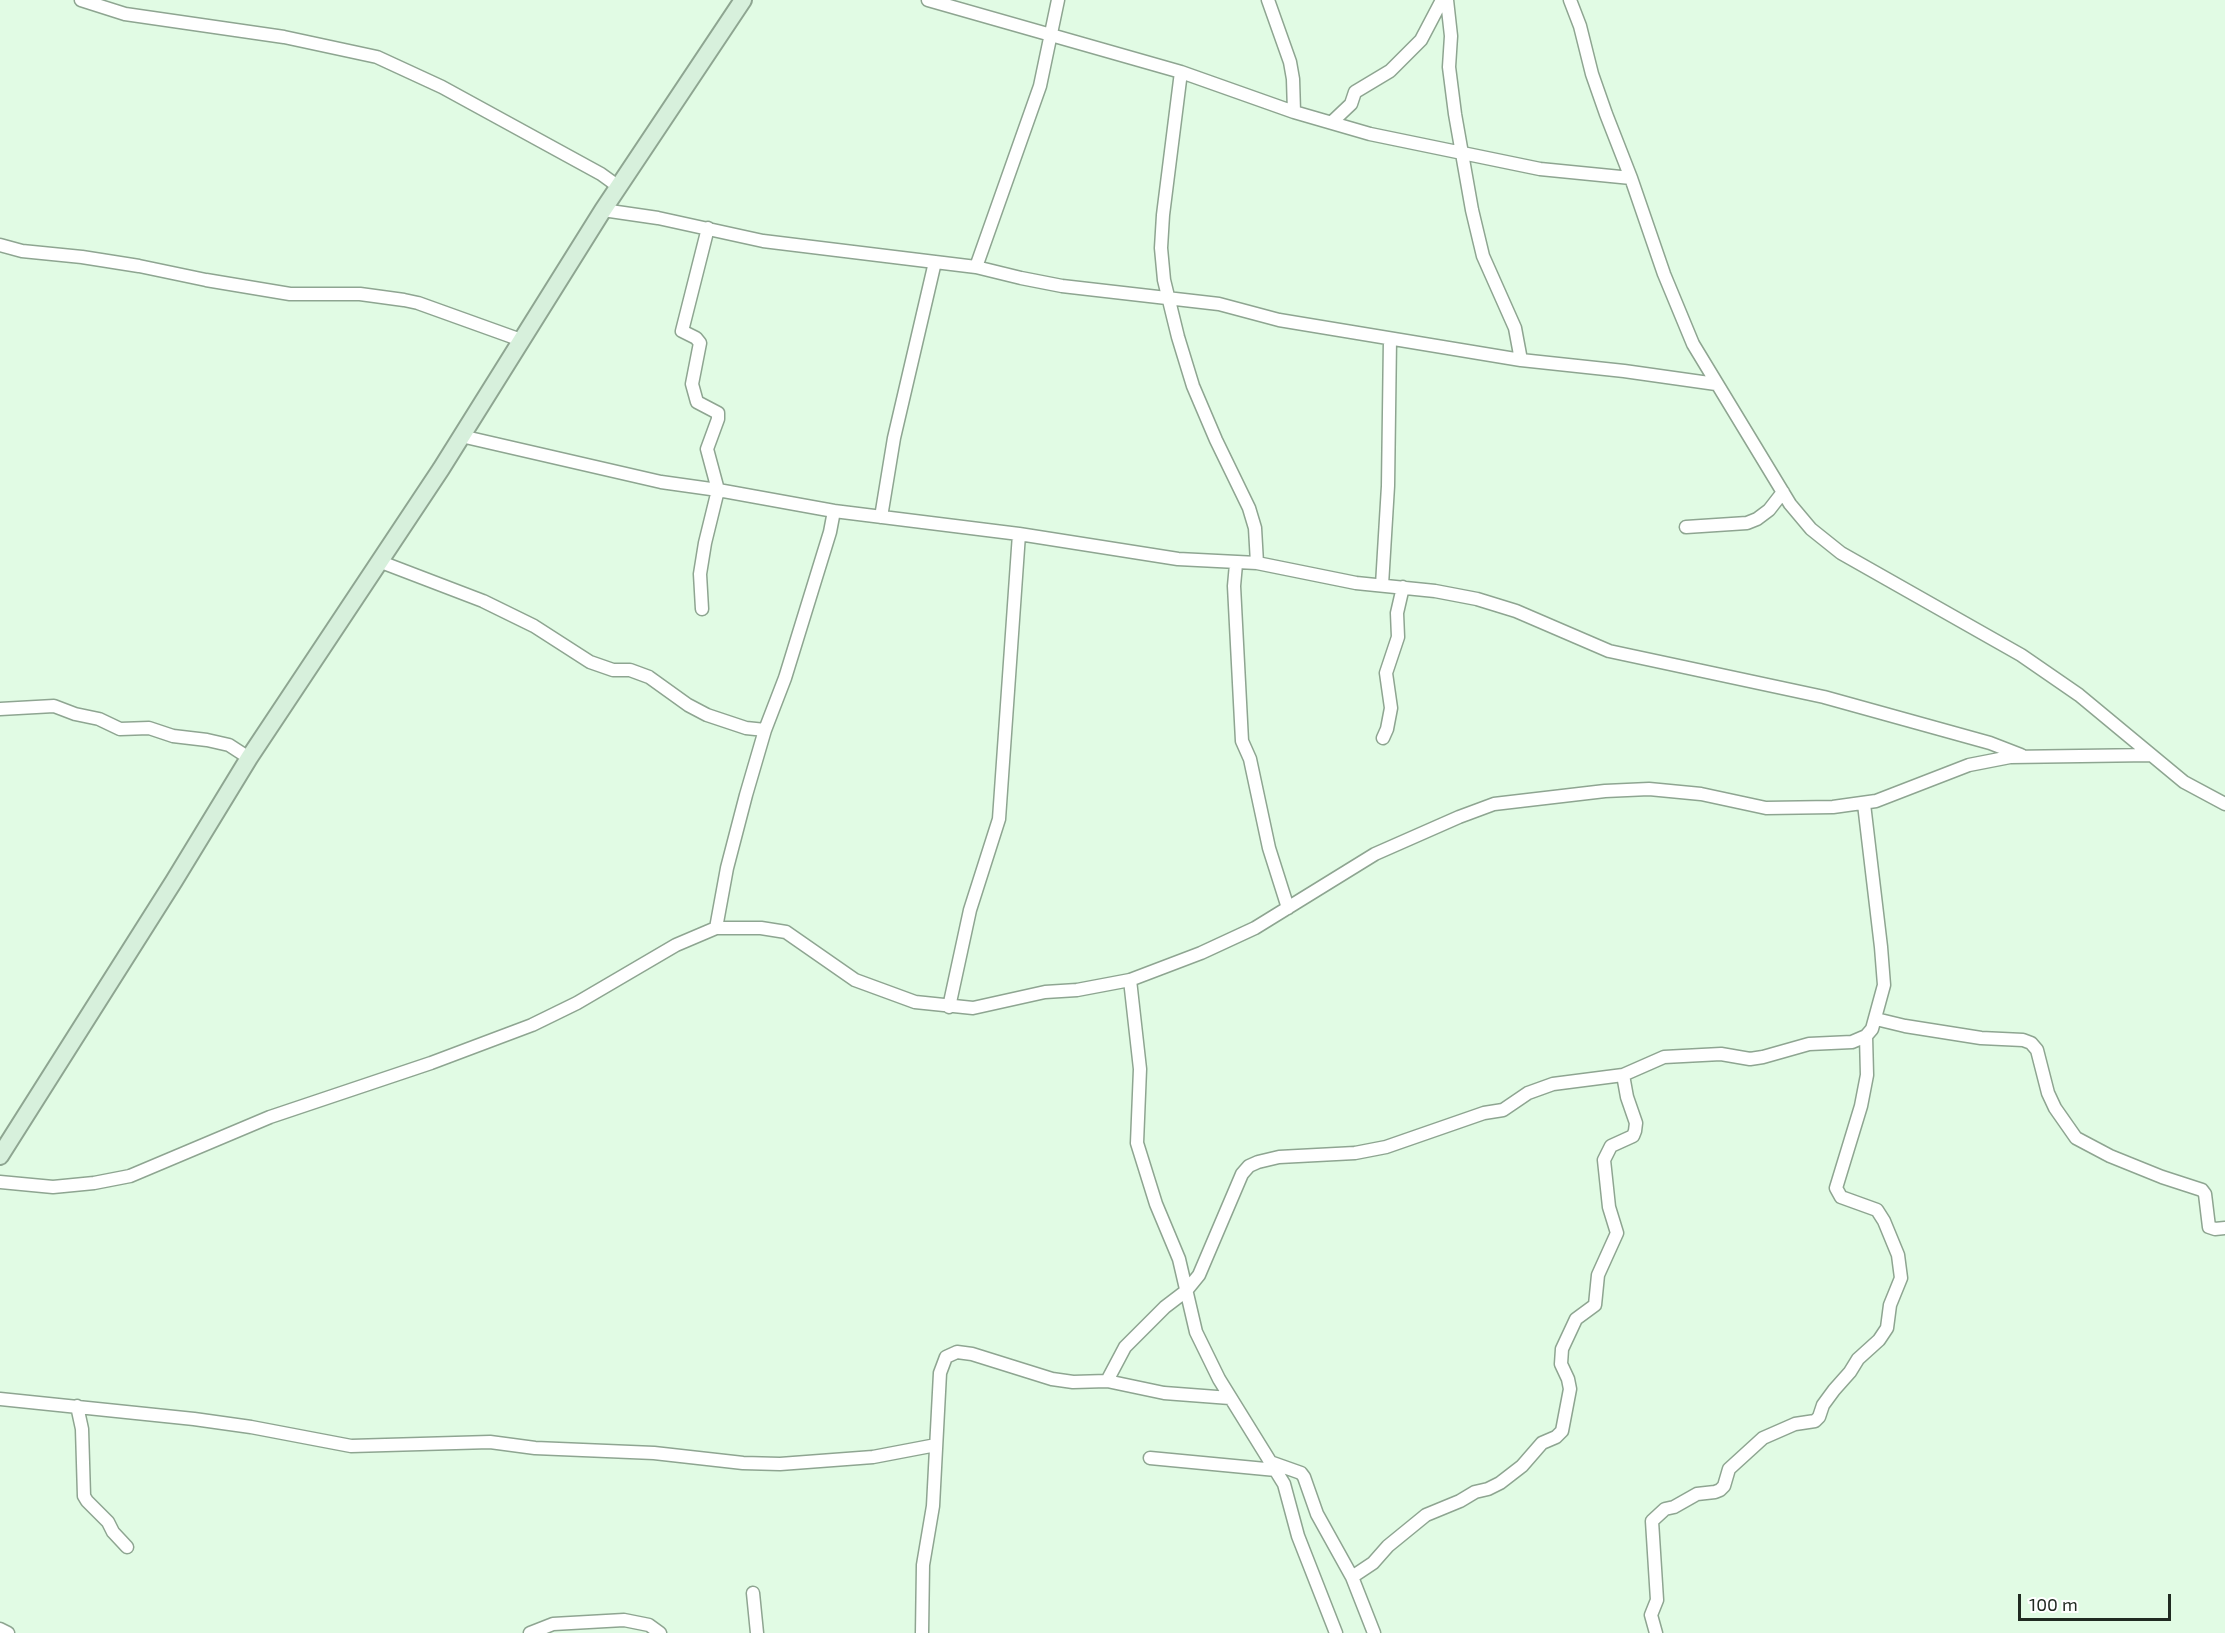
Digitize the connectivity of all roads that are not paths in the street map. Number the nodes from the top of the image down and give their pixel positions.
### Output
1 (81, 0) edge
2 (743, 0) edge
3 (928, 0) edge
4 (1058, 0) edge
5 (1268, 0) edge
6 (1442, 0) edge
7 (1447, 0) edge
8 (1570, 0) edge
9 (1050, 34) junction
10 (1181, 72) junction
11 (1294, 112) junction
12 (1332, 123) junction
13 (1463, 154) junction
14 (1631, 178) junction
15 (619, 187) junction
16 (603, 210) junction
17 (708, 228) junction
18 (0, 245) edge
19 (935, 262) junction
20 (976, 267) junction
21 (1167, 297) junction
22 (1390, 339) junction
23 (521, 340) junction
24 (1521, 360) junction
25 (1716, 384) junction
26 (461, 436) junction
27 (718, 490) junction
28 (1783, 492) junction
29 (834, 512) junction
30 (881, 517) junction
31 (1686, 527) dead end
32 (1019, 534) junction
33 (381, 562) junction
34 (1257, 563) junction
35 (1236, 564) junction
36 (1382, 585) junction
37 (1403, 587) junction
38 (702, 609) dead end
39 (0, 709) edge
40 (765, 730) junction
41 (1383, 738) dead end
42 (2151, 755) junction
43 (2025, 757) junction
44 (249, 758) junction
45 (1864, 804) junction
46 (2225, 804) edge
47 (1288, 908) junction
48 (716, 928) junction
49 (1130, 980) junction
50 (949, 1007) junction
51 (1876, 1018) junction
52 (1866, 1036) junction
53 (1623, 1075) junction
54 (0, 1156) edge
55 (0, 1182) edge
56 (2225, 1228) edge
57 (1186, 1291) junction
58 (1107, 1381) junction
59 (1230, 1398) junction
60 (0, 1399) edge
61 (77, 1406) junction
62 (936, 1445) junction
63 (1150, 1458) dead end
64 (1273, 1466) junction
65 (127, 1547) dead end
66 (1352, 1577) junction
67 (753, 1593) dead end
68 (0, 1629) edge
69 (8, 1633) edge
70 (530, 1633) edge
71 (660, 1633) edge
72 (757, 1633) edge
73 (922, 1633) edge
74 (1336, 1633) edge
75 (1374, 1633) edge
76 (1656, 1633) edge

1 - 15 street
2 - 15 main road
3 - 9 street
4 - 9 street
5 - 11 street
6 - 12 street
7 - 13 street
8 - 14 street
9 - 10 street
9 - 20 street
10 - 11 street
10 - 21 street
11 - 12 street
12 - 13 street
13 - 14 street
13 - 24 street
14 - 25 street
15 - 16 main road
16 - 17 street
16 - 23 main road
17 - 19 street
17 - 27 street
18 - 23 street
19 - 20 street
19 - 30 street
20 - 21 street
21 - 22 street
21 - 34 street
22 - 24 street
22 - 36 street
23 - 26 main road
24 - 25 street
25 - 28 street
26 - 27 street
26 - 33 main road
27 - 29 street
27 - 38 street
28 - 31 street
28 - 42 street
29 - 30 street
29 - 40 street
30 - 32 street
32 - 35 street
32 - 50 street
33 - 40 street
33 - 44 main road
34 - 35 street
34 - 36 street
35 - 47 street
36 - 37 street
37 - 41 street
37 - 43 street
39 - 44 street
40 - 48 street
42 - 43 street
42 - 46 street
43 - 45 street
44 - 54 main road
45 - 47 street
45 - 51 street
47 - 49 street
48 - 50 street
48 - 55 street
49 - 50 street
49 - 57 street
51 - 52 street
51 - 56 street
52 - 53 street
52 - 76 street
53 - 57 street
53 - 66 street
57 - 58 street
57 - 59 street
58 - 59 street
58 - 62 street
59 - 64 street
60 - 61 street
61 - 62 street
61 - 65 street
62 - 73 street
63 - 64 street
64 - 66 street
64 - 74 street
66 - 75 street
67 - 72 street
68 - 69 street
70 - 71 street

